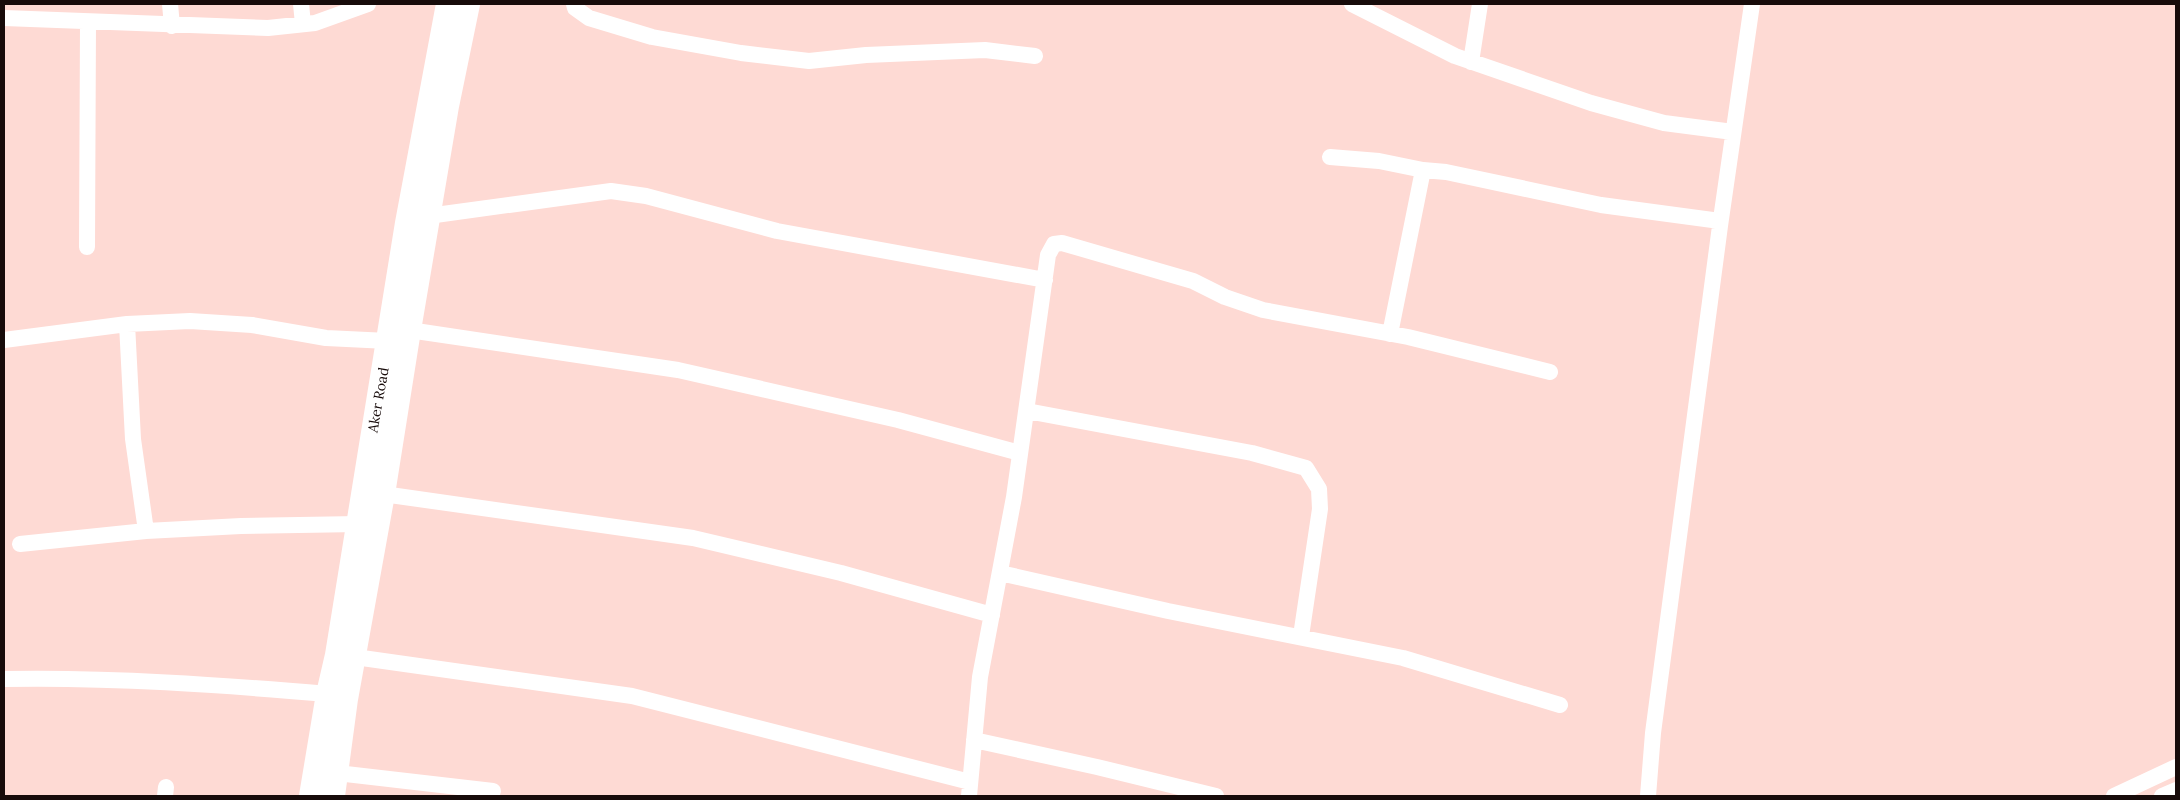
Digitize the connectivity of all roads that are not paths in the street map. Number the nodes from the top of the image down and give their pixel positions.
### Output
1 (170, 4) edge
2 (301, 4) edge
3 (368, 4) edge
4 (448, 4) edge
5 (468, 4) edge
6 (574, 4) edge
7 (1352, 4) edge
8 (1480, 4) edge
9 (1752, 4) edge
10 (4, 18) edge
11 (88, 22) junction
12 (304, 24) junction
13 (172, 26) junction
14 (1035, 56) dead end
15 (1471, 62) junction
16 (1733, 132) junction
17 (1330, 157) dead end
18 (1424, 170) junction
19 (428, 216) junction
20 (1720, 221) junction
21 (88, 247) dead end
22 (1045, 280) junction
23 (127, 324) junction
24 (1390, 334) junction
25 (398, 335) junction
26 (4, 340) edge
27 (1550, 372) dead end
28 (1026, 412) junction
29 (383, 427) junction
30 (1020, 453) junction
31 (382, 494) junction
32 (358, 524) junction
33 (146, 531) junction
34 (20, 544) dead end
35 (1000, 573) junction
36 (992, 616) junction
37 (1302, 636) junction
38 (355, 657) junction
39 (4, 679) edge
40 (328, 694) junction
41 (1560, 705) dead end
42 (974, 740) junction
43 (2176, 767) edge
44 (335, 785) edge
45 (969, 789) edge
46 (2176, 790) edge
47 (493, 791) dead end
48 (311, 796) edge
49 (1216, 796) edge
50 (1648, 796) edge
51 (2114, 796) edge
52 (2162, 796) edge

1 - 13 street
2 - 12 street
3 - 12 street
4 - 25 street, Aker Road
5 - 19 street, Aker Road
6 - 14 street
7 - 15 street
8 - 15 street
9 - 16 street
10 - 11 street
11 - 13 street
11 - 21 street
12 - 13 street
15 - 16 street
16 - 20 street
17 - 18 street
18 - 20 street
18 - 24 street
19 - 22 street
19 - 25 street, Aker Road
20 - 50 street
22 - 24 street
22 - 28 street
23 - 25 street
23 - 26 street
23 - 33 street
24 - 27 street
25 - 29 street, Aker Road
25 - 30 street
28 - 30 street
28 - 37 street
29 - 31 street, Aker Road
29 - 32 street, Aker Road
30 - 35 street
31 - 36 street
31 - 38 street, Aker Road
32 - 33 street
32 - 40 street, Aker Road
33 - 34 street
35 - 36 street
35 - 37 street
36 - 42 street
37 - 41 street
38 - 44 street, Aker Road
38 - 45 street
39 - 40 street
40 - 48 street, Aker Road
42 - 45 street
42 - 49 street
43 - 51 street
44 - 47 street
46 - 52 street

